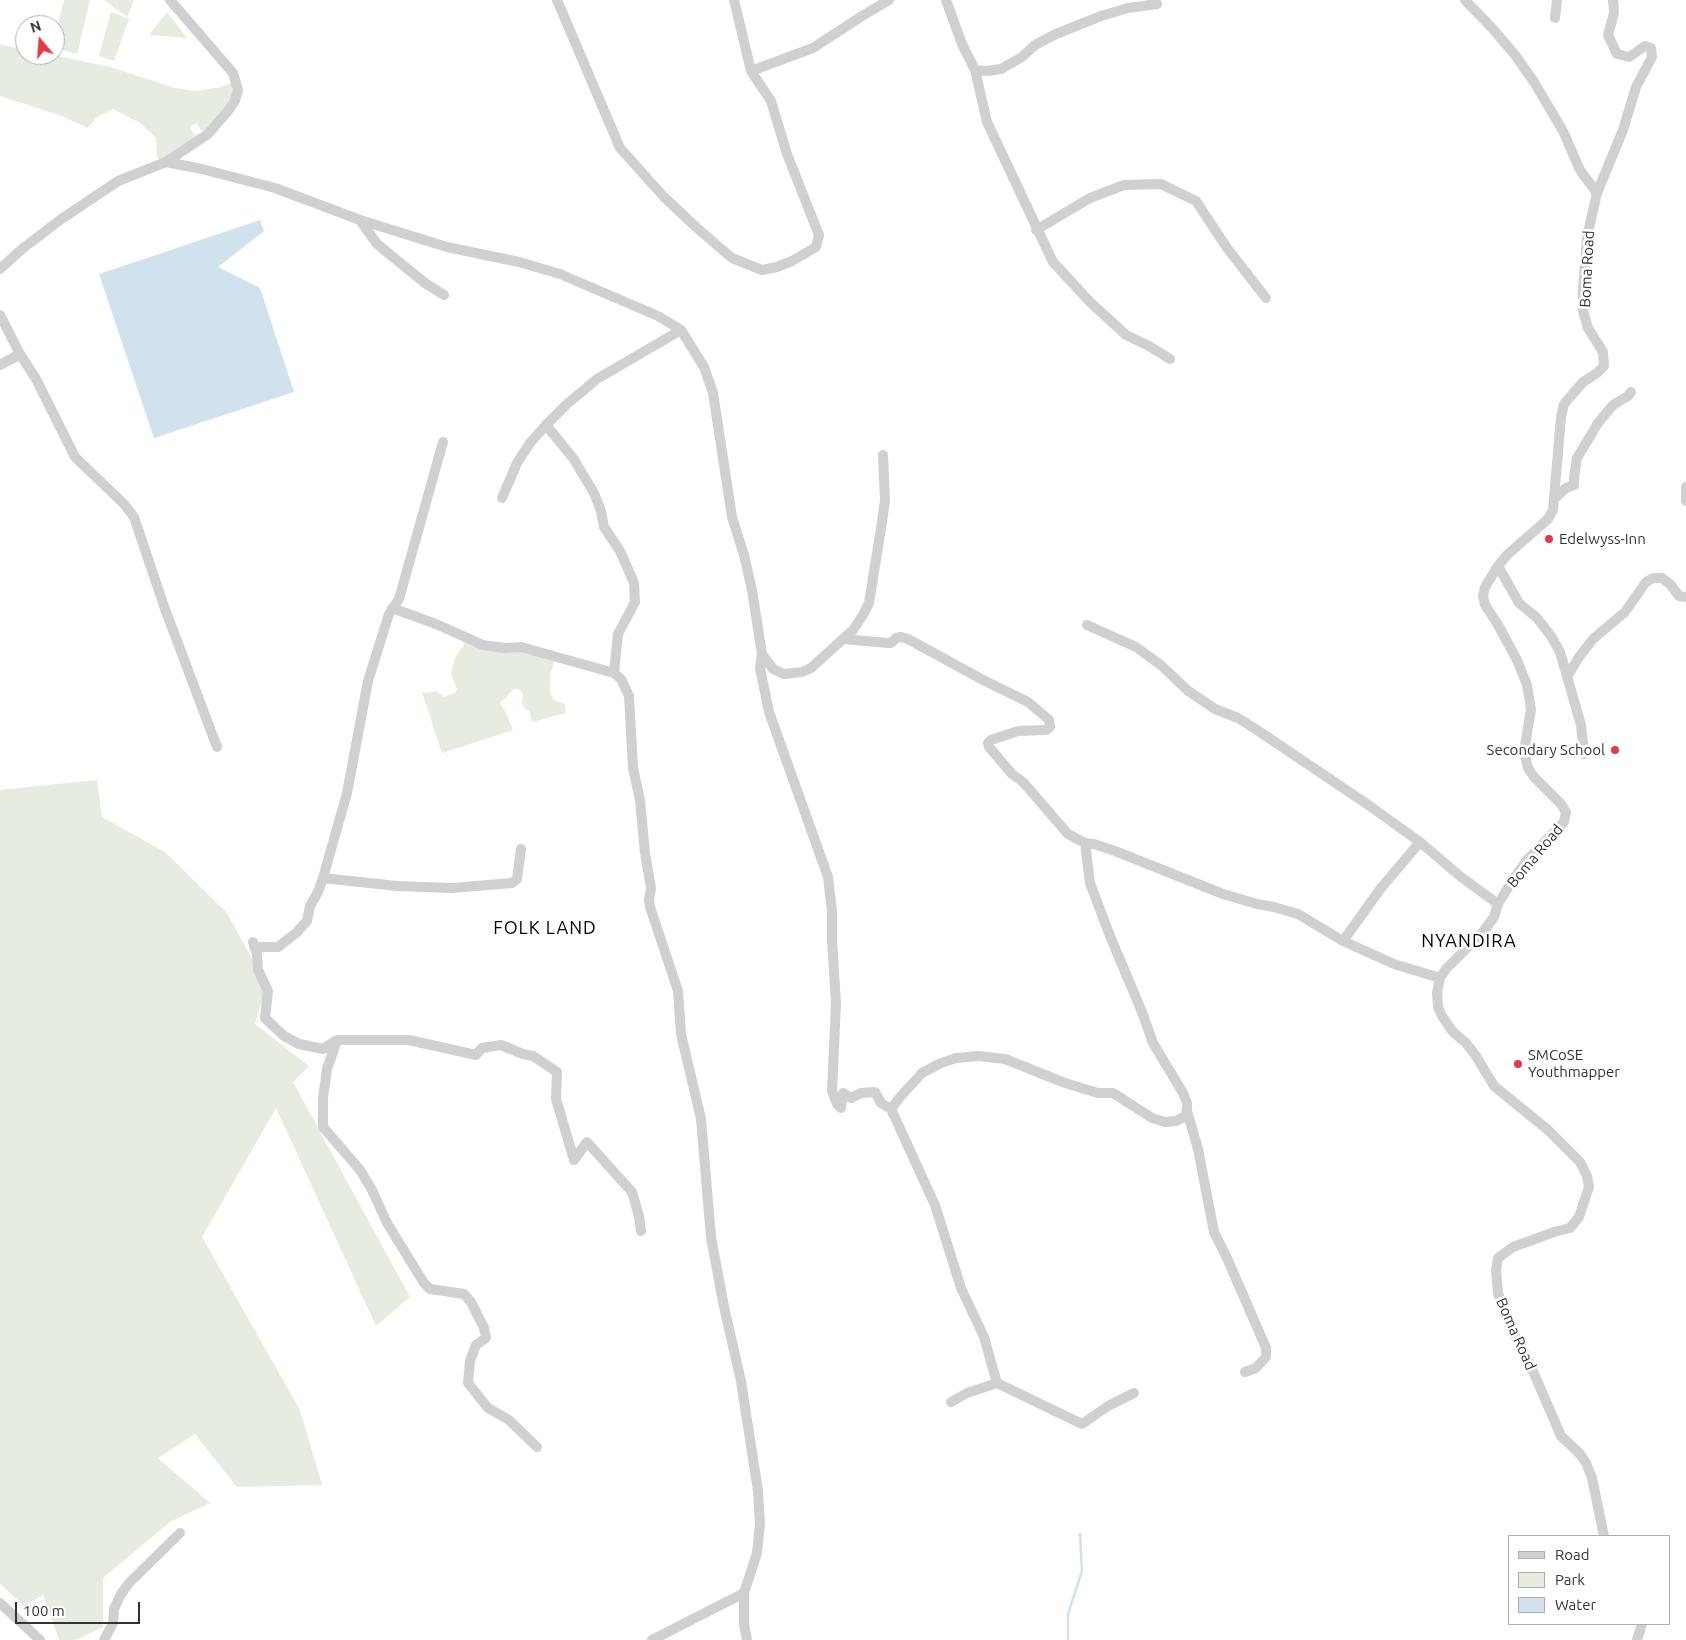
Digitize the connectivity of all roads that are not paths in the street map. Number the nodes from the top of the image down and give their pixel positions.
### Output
1 (170, 0) edge
2 (557, 0) edge
3 (734, 0) edge
4 (889, 0) edge
5 (946, 0) edge
6 (1465, 0) edge
7 (1557, 0) edge
8 (1613, 0) edge
9 (1157, 4) dead end
10 (1555, 18) dead end
11 (974, 70) junction
12 (751, 72) junction
13 (166, 162) junction
14 (1597, 193) junction
15 (360, 220) junction
16 (1036, 230) junction
17 (0, 270) edge
18 (444, 295) dead end
19 (1266, 298) dead end
20 (0, 315) edge
21 (681, 330) junction
22 (20, 354) junction
23 (1170, 359) dead end
24 (0, 365) edge
25 (1631, 392) dead end
26 (546, 425) junction
27 (443, 442) dead end
28 (884, 455) dead end
29 (1686, 487) edge
30 (502, 498) dead end
31 (1555, 498) junction
32 (1686, 501) edge
33 (1498, 566) junction
34 (1686, 597) edge
35 (392, 608) junction
36 (1087, 625) dead end
37 (844, 639) junction
38 (762, 654) junction
39 (614, 673) junction
40 (1567, 677) junction
41 (217, 747) dead end
42 (1584, 754) dead end
43 (1420, 842) junction
44 (1085, 843) junction
45 (521, 848) dead end
46 (323, 878) junction
47 (1498, 904) junction
48 (1343, 941) junction
49 (1440, 978) junction
50 (337, 1040) junction
51 (892, 1109) junction
52 (1187, 1111) junction
53 (641, 1231) dead end
54 (1245, 1372) dead end
55 (997, 1383) junction
56 (1134, 1393) dead end
57 (951, 1402) dead end
58 (537, 1447) dead end
59 (180, 1533) dead end
60 (1604, 1535) edge
61 (744, 1593) junction
62 (0, 1603) edge
63 (1642, 1625) edge
64 (40, 1640) edge
65 (104, 1640) edge
66 (652, 1640) edge
67 (747, 1640) edge
68 (1637, 1640) edge

1 - 13 street
2 - 12 street
3 - 12 street
4 - 12 street
5 - 11 street
6 - 14 street
7 - 10 street
8 - 14 street, Boma Road
9 - 11 street
11 - 16 street
13 - 15 street
13 - 17 street
14 - 31 street, Boma Road
15 - 18 street
15 - 21 street
16 - 19 street
16 - 23 street
20 - 22 street
21 - 26 street
21 - 38 street
22 - 24 street
22 - 41 street
25 - 31 street
26 - 30 street
26 - 39 street
27 - 35 street
28 - 37 street
29 - 32 street
31 - 33 street, Boma Road
33 - 40 street
33 - 47 street, Boma Road
34 - 40 street
35 - 39 street
35 - 46 street
36 - 43 street
37 - 38 street
37 - 44 street
38 - 51 street
39 - 61 street
40 - 42 street
43 - 47 street
43 - 48 street
44 - 48 street
44 - 52 street
45 - 46 street
46 - 50 street
47 - 49 street, Boma Road
48 - 49 street
49 - 60 street, Boma Road
50 - 53 street
50 - 58 street
51 - 52 street
51 - 55 street
52 - 54 street
55 - 56 street
55 - 57 street
59 - 65 street
61 - 66 street
61 - 67 street
62 - 64 street
63 - 68 street

